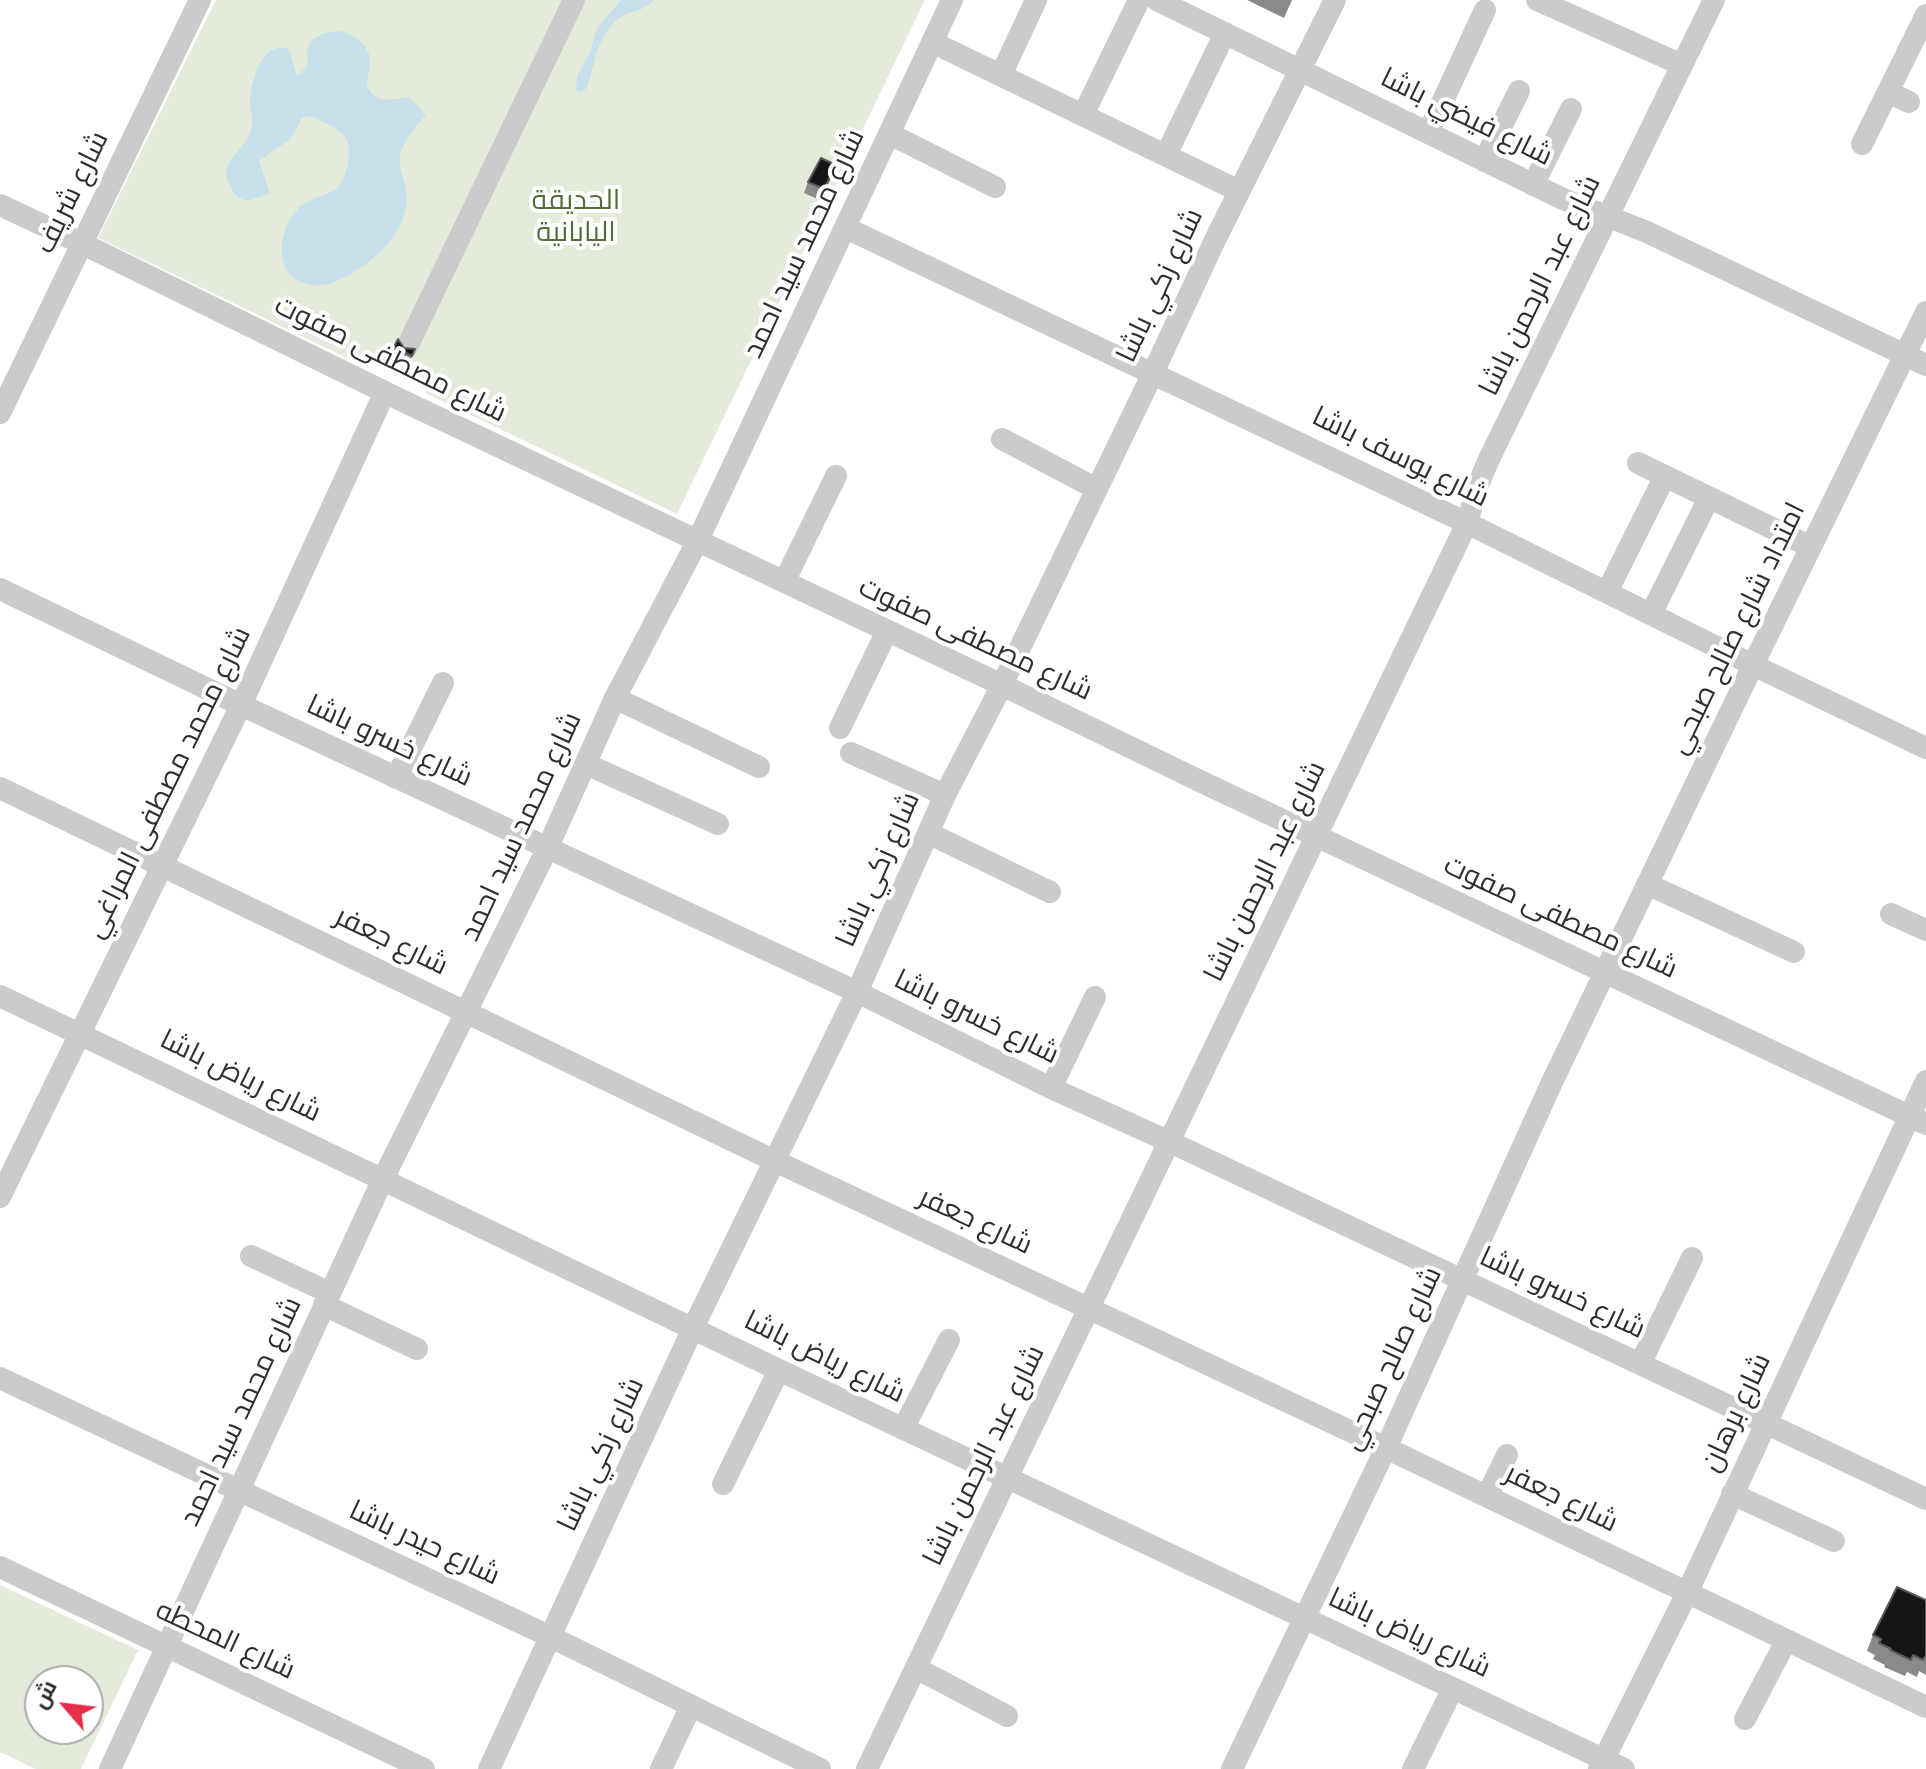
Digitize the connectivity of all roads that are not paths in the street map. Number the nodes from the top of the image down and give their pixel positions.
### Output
1 (200, 0) edge
2 (574, 0) edge
3 (952, 0) edge
4 (1036, 0) edge
5 (1139, 0) edge
6 (1157, 0) edge
7 (1335, 0) edge
8 (1537, 0) edge
9 (1714, 0) edge
10 (1485, 10) dead end
11 (1926, 15) edge
12 (1225, 33) junction
13 (932, 42) junction
14 (1682, 65) junction
15 (1300, 71) junction
16 (1001, 75) junction
17 (1519, 91) dead end
18 (1888, 92) junction
19 (1909, 102) dead end
20 (1571, 109) dead end
21 (1083, 115) junction
22 (1428, 133) junction
23 (890, 134) junction
24 (1862, 144) dead end
25 (1166, 155) junction
26 (1484, 161) junction
27 (1533, 185) junction
28 (995, 187) dead end
29 (1239, 191) junction
30 (0, 205) edge
31 (1608, 217) junction
32 (846, 228) junction
33 (81, 243) junction
34 (1926, 312) edge
35 (1905, 355) junction
36 (401, 358) edge
37 (1926, 365) edge
38 (1153, 373) junction
39 (385, 392) junction
40 (0, 413) edge
41 (1002, 439) dead end
42 (1638, 463) dead end
43 (836, 476) dead end
44 (1665, 476) junction
45 (1097, 489) junction
46 (1709, 498) junction
47 (1467, 523) junction
48 (698, 540) junction
49 (1811, 547) junction
50 (784, 582) junction
51 (0, 589) edge
52 (1607, 592) junction
53 (1651, 614) junction
54 (887, 631) junction
55 (1753, 665) junction
56 (443, 683) dead end
57 (1002, 685) junction
58 (615, 698) junction
59 (241, 705) junction
60 (840, 728) dead end
61 (1926, 748) edge
62 (851, 753) dead end
63 (586, 764) junction
64 (759, 767) dead end
65 (396, 778) junction
66 (0, 788) edge
67 (945, 795) junction
68 (718, 824) dead end
69 (928, 833) junction
70 (1317, 836) junction
71 (547, 849) junction
72 (163, 865) junction
73 (1647, 884) junction
74 (1050, 892) dead end
75 (1891, 914) dead end
76 (1926, 930) edge
77 (1794, 952) dead end
78 (1606, 972) junction
79 (857, 992) junction
80 (0, 996) edge
81 (1095, 997) dead end
82 (467, 1012) junction
83 (81, 1035) junction
84 (1926, 1081) edge
85 (1051, 1088) junction
86 (1917, 1120) edge
87 (1170, 1142) junction
88 (775, 1161) junction
89 (383, 1179) junction
90 (0, 1197) edge
91 (251, 1256) dead end
92 (1692, 1258) dead end
93 (1463, 1280) junction
94 (327, 1299) junction
95 (1089, 1309) junction
96 (693, 1328) junction
97 (949, 1340) dead end
98 (417, 1349) dead end
99 (1640, 1364) junction
100 (779, 1370) junction
101 (0, 1378) edge
102 (1766, 1423) junction
103 (903, 1429) junction
104 (1386, 1448) junction
105 (1507, 1455) dead end
106 (1008, 1478) junction
107 (723, 1484) dead end
108 (239, 1490) junction
109 (1732, 1494) junction
110 (1487, 1496) junction
111 (1926, 1499) edge
112 (1834, 1541) dead end
113 (0, 1567) edge
114 (1687, 1593) junction
115 (1304, 1618) junction
116 (551, 1637) junction
117 (1786, 1641) junction
118 (167, 1646) junction
119 (916, 1668) junction
120 (1453, 1688) junction
121 (691, 1706) junction
122 (1926, 1707) edge
123 (1007, 1716) dead end
124 (1745, 1719) dead end
125 (1609, 1766) edge
126 (110, 1769) edge
127 (424, 1769) edge
128 (489, 1769) edge
129 (661, 1769) edge
130 (820, 1769) edge
131 (867, 1769) edge
132 (1232, 1769) edge
133 (1413, 1769) edge

1 - 33 street, شارع شريف
2 - 36 street
3 - 13 street, شارع محمد سيد احمد
4 - 16 street
5 - 21 street
6 - 12 street, شارع فيضي باشا
7 - 15 street, شارع زكي باشا
8 - 14 street
9 - 14 street, شارع عبد الرحمن باشا
10 - 22 street
11 - 18 street
12 - 15 street, شارع فيضي باشا
12 - 25 street
13 - 16 street
13 - 23 street, شارع محمد سيد احمد
14 - 31 street, شارع عبد الرحمن باشا
15 - 22 street, شارع فيضي باشا
15 - 29 street, شارع زكي باشا
16 - 21 street
17 - 26 street
18 - 19 street
18 - 24 street
20 - 27 street
21 - 25 street
22 - 26 street, شارع فيضي باشا
23 - 28 street
23 - 32 street, شارع محمد سيد احمد
25 - 29 street
26 - 27 street, شارع فيضي باشا
27 - 31 street, شارع فيضي باشا
29 - 38 street, شارع زكي باشا
30 - 33 street, شارع مصطفى صفوت
31 - 35 street, شارع فيضي باشا
31 - 47 street, شارع عبد الرحمن باشا
32 - 38 street, شارع يوسف باشا
32 - 48 street, شارع محمد سيد احمد
33 - 39 street, شارع مصطفى صفوت
33 - 40 street, شارع شريف
34 - 35 street, امتداد شارع صالح صبحي
35 - 37 street, شارع فيضي باشا
35 - 49 street, امتداد شارع صالح صبحي
38 - 45 street, شارع زكي باشا
38 - 47 street, شارع يوسف باشا
39 - 48 street, شارع مصطفى صفوت
39 - 59 street, شارع محمد مصطفى المراغي
41 - 45 street
42 - 44 street
43 - 50 street
44 - 46 street
44 - 52 street
45 - 57 street, شارع زكي باشا
46 - 49 street
46 - 53 street
47 - 52 street, شارع يوسف باشا
47 - 70 street, شارع عبد الرحمن باشا
48 - 50 street, شارع مصطفى صفوت
48 - 58 street, شارع محمد سيد احمد
49 - 55 street, امتداد شارع صالح صبحي
50 - 54 street, شارع مصطفى صفوت
51 - 59 street, شارع خسرو باشا
52 - 53 street, شارع يوسف باشا
53 - 55 street, شارع يوسف باشا
54 - 57 street, شارع مصطفى صفوت
54 - 60 street
55 - 61 street, شارع يوسف باشا
55 - 73 street, امتداد شارع صالح صبحي
56 - 65 street
57 - 67 street, شارع زكي باشا
57 - 70 street, شارع مصطفى صفوت
58 - 63 street, شارع محمد سيد احمد
58 - 64 street
59 - 65 street, شارع خسرو باشا
59 - 72 street, شارع محمد مصطفى المراغي
62 - 67 street
63 - 68 street
63 - 71 street, شارع محمد سيد احمد
65 - 71 street, شارع خسرو باشا
66 - 72 street, شارع جعفر
67 - 69 street, شارع زكي باشا
69 - 74 street
69 - 79 street, شارع زكي باشا
70 - 78 street, شارع مصطفى صفوت
70 - 87 street, شارع عبد الرحمن باشا
71 - 79 street, شارع خسرو باشا
71 - 82 street, شارع محمد سيد احمد
72 - 82 street, شارع جعفر
72 - 83 street, شارع محمد مصطفى المراغي
73 - 77 street
73 - 78 street, امتداد شارع صالح صبحي
75 - 76 street
78 - 86 street, شارع مصطفى صفوت
78 - 93 street, شارع صالح صبحي
79 - 85 street, شارع خسرو باشا
79 - 88 street, شارع زكي باشا
80 - 83 street, شارع رياض باشا
81 - 85 street
82 - 88 street, شارع جعفر
82 - 89 street, شارع محمد سيد احمد
83 - 89 street, شارع رياض باشا
83 - 90 street, شارع محمد مصطفى المراغي
84 - 86 street, شارع برهان
85 - 87 street, شارع خسرو باشا
86 - 102 street, شارع برهان
87 - 93 street, شارع خسرو باشا
87 - 95 street, شارع عبد الرحمن باشا
88 - 95 street, شارع جعفر
88 - 96 street, شارع زكي باشا
89 - 94 street, شارع محمد سيد احمد
89 - 96 street, شارع رياض باشا
91 - 94 street
92 - 99 street
93 - 99 street, شارع خسرو باشا
93 - 104 street, شارع صالح صبحي
94 - 98 street
94 - 108 street, شارع محمد سيد احمد
95 - 104 street, شارع جعفر
95 - 106 street, شارع عبد الرحمن باشا
96 - 100 street, شارع رياض باشا
96 - 116 street, شارع زكي باشا
97 - 103 street
99 - 102 street, شارع خسرو باشا
100 - 103 street, شارع رياض باشا
100 - 107 street
101 - 108 street, شارع حيدر باشا
102 - 109 street, شارع برهان
102 - 111 street, شارع خسرو باشا
103 - 106 street, شارع رياض باشا
104 - 110 street, شارع جعفر
104 - 115 street, شارع صالح صبحي
105 - 110 street
106 - 115 street, شارع رياض باشا
106 - 119 street, شارع عبد الرحمن باشا
108 - 116 street, شارع حيدر باشا
108 - 118 street, شارع محمد سيد احمد
109 - 112 street
109 - 114 street, شارع برهان
110 - 114 street, شارع جعفر
113 - 118 street, شارع المحطه
114 - 117 street, شارع جعفر
114 - 125 street, شارع برهان
115 - 120 street, شارع رياض باشا
115 - 132 street, شارع صالح صبحي
116 - 121 street, شارع حيدر باشا
116 - 128 street, شارع زكي باشا
117 - 122 street, شارع جعفر
117 - 124 street
118 - 126 street, شارع محمد سيد احمد
118 - 127 street, شارع المحطه
119 - 123 street
119 - 131 street, شارع عبد الرحمن باشا
120 - 125 street, شارع رياض باشا
120 - 133 street
121 - 129 street
121 - 130 street, شارع حيدر باشا

